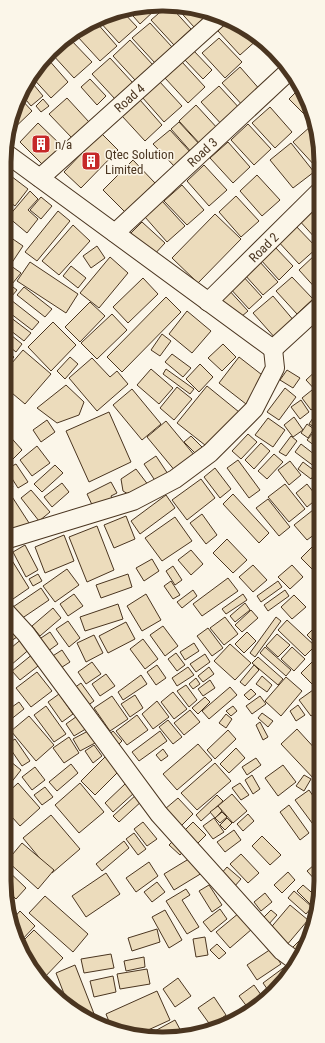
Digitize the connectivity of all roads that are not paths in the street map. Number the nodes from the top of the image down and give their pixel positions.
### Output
1 (215, 21) edge
2 (286, 74) edge
3 (11, 157) edge
4 (40, 178) junction
5 (314, 198) edge
6 (115, 233) junction
7 (208, 302) junction
8 (314, 312) edge
9 (274, 349) junction
10 (11, 538) edge
11 (11, 618) edge
12 (292, 959) edge

1 - 4 street, Road 4
2 - 6 street, Road 3
3 - 4 street
4 - 6 street
5 - 7 street, Road 2
6 - 7 street
7 - 9 street
8 - 9 street
9 - 10 street
11 - 12 street

